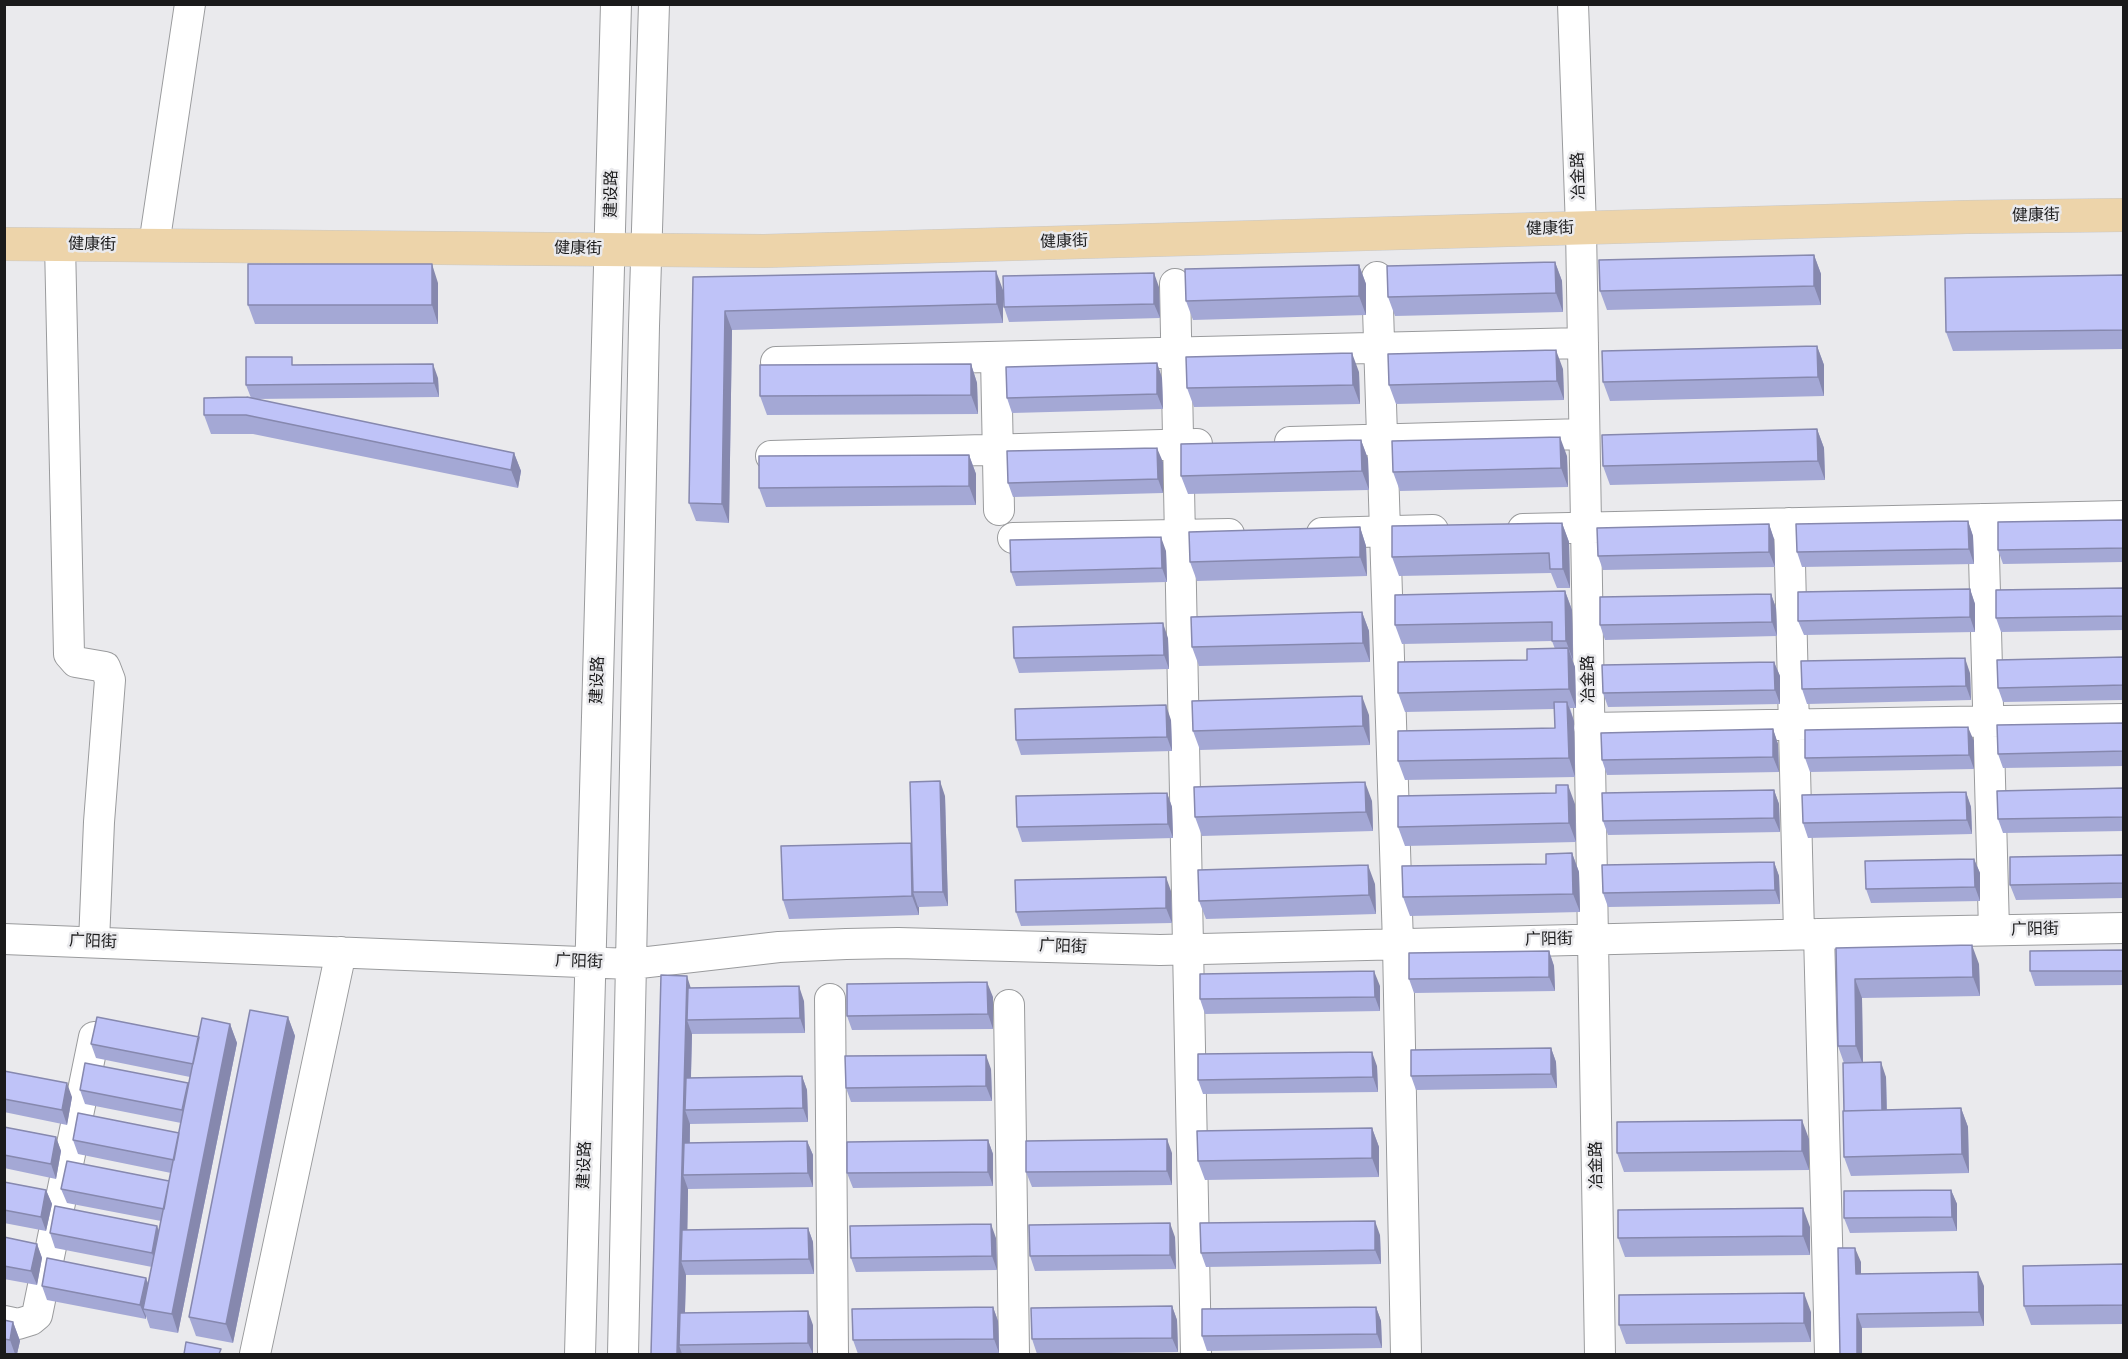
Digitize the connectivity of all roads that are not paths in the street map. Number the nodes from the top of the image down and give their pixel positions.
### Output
1 (190, 4) edge
2 (616, 4) edge
3 (654, 4) edge
4 (1573, 4) edge
5 (2124, 215) edge
6 (1581, 228) junction
7 (4, 244) edge
8 (60, 244) junction
9 (154, 245) junction
10 (610, 250) junction
11 (646, 250) junction
12 (1377, 277) dead end
13 (1175, 284) dead end
14 (1583, 343) junction
15 (1379, 348) junction
16 (1176, 352) junction
17 (996, 357) junction
18 (776, 362) edge
19 (1584, 434) junction
20 (1382, 439) junction
21 (1262, 442) edge
22 (1226, 444) edge
23 (1178, 445) junction
24 (998, 450) junction
25 (771, 456) edge
26 (999, 510) dead end
27 (2124, 516) edge
28 (1983, 519) junction
29 (1789, 523) junction
30 (1586, 527) junction
31 (1491, 529) edge
32 (1456, 530) edge
33 (1385, 531) junction
34 (1294, 533) edge
35 (1260, 534) edge
36 (1180, 535) junction
37 (1013, 538) edge
38 (2124, 719) edge
39 (1988, 721) junction
40 (1794, 725) junction
41 (1590, 729) junction
42 (2124, 928) edge
43 (1994, 930) junction
44 (1809, 934) junction
45 (4, 939) edge
46 (1593, 939) junction
47 (94, 942) junction
48 (1398, 944) junction
49 (1189, 949) junction
50 (341, 952) junction
51 (591, 962) junction
52 (631, 964) junction
53 (830, 999) dead end
54 (1009, 1005) dead end
55 (94, 1037) edge
56 (11, 1323) edge
57 (255, 1354) edge
58 (580, 1354) edge
59 (623, 1354) edge
60 (833, 1354) edge
61 (1014, 1354) edge
62 (1196, 1354) edge
63 (1406, 1354) edge
64 (1600, 1354) edge
65 (1830, 1354) edge

1 - 9 street
2 - 10 street, 建设路
3 - 11 street
4 - 6 street, 冶金路
5 - 6 main road, 健康街
6 - 11 main road, 健康街
6 - 14 street, 冶金路
7 - 8 main road, 健康街
8 - 9 main road, 健康街
8 - 47 street
9 - 10 main road, 健康街
10 - 11 main road, 健康街
10 - 51 street, 建设路
11 - 52 street
12 - 15 street
13 - 16 street
14 - 15 street
14 - 19 street, 冶金路
15 - 16 street
15 - 20 street
16 - 17 street
16 - 23 street
17 - 18 street
17 - 24 street
19 - 20 street
19 - 30 street, 冶金路
20 - 21 street
20 - 33 street
22 - 23 street
23 - 24 street
23 - 36 street
24 - 25 street
24 - 26 street
27 - 28 street
28 - 29 street
28 - 39 street
29 - 30 street
29 - 40 street
30 - 31 street
30 - 41 street, 冶金路
32 - 33 street
33 - 34 street
33 - 48 street
35 - 36 street
36 - 37 street
36 - 49 street
38 - 39 street
39 - 40 street
39 - 43 street
40 - 41 street
40 - 44 street
41 - 46 street, 冶金路
42 - 43 street, 广阳街
43 - 44 street, 广阳街
44 - 46 street, 广阳街
44 - 65 street
45 - 47 street, 广阳街
46 - 48 street, 广阳街
46 - 64 street, 冶金路
47 - 50 street, 广阳街
48 - 49 street, 广阳街
48 - 63 street
49 - 52 street, 广阳街
49 - 62 street
50 - 51 street, 广阳街
50 - 57 street
51 - 52 street, 广阳街
51 - 58 street, 建设路
52 - 59 street
53 - 60 street
54 - 61 street
55 - 56 street

